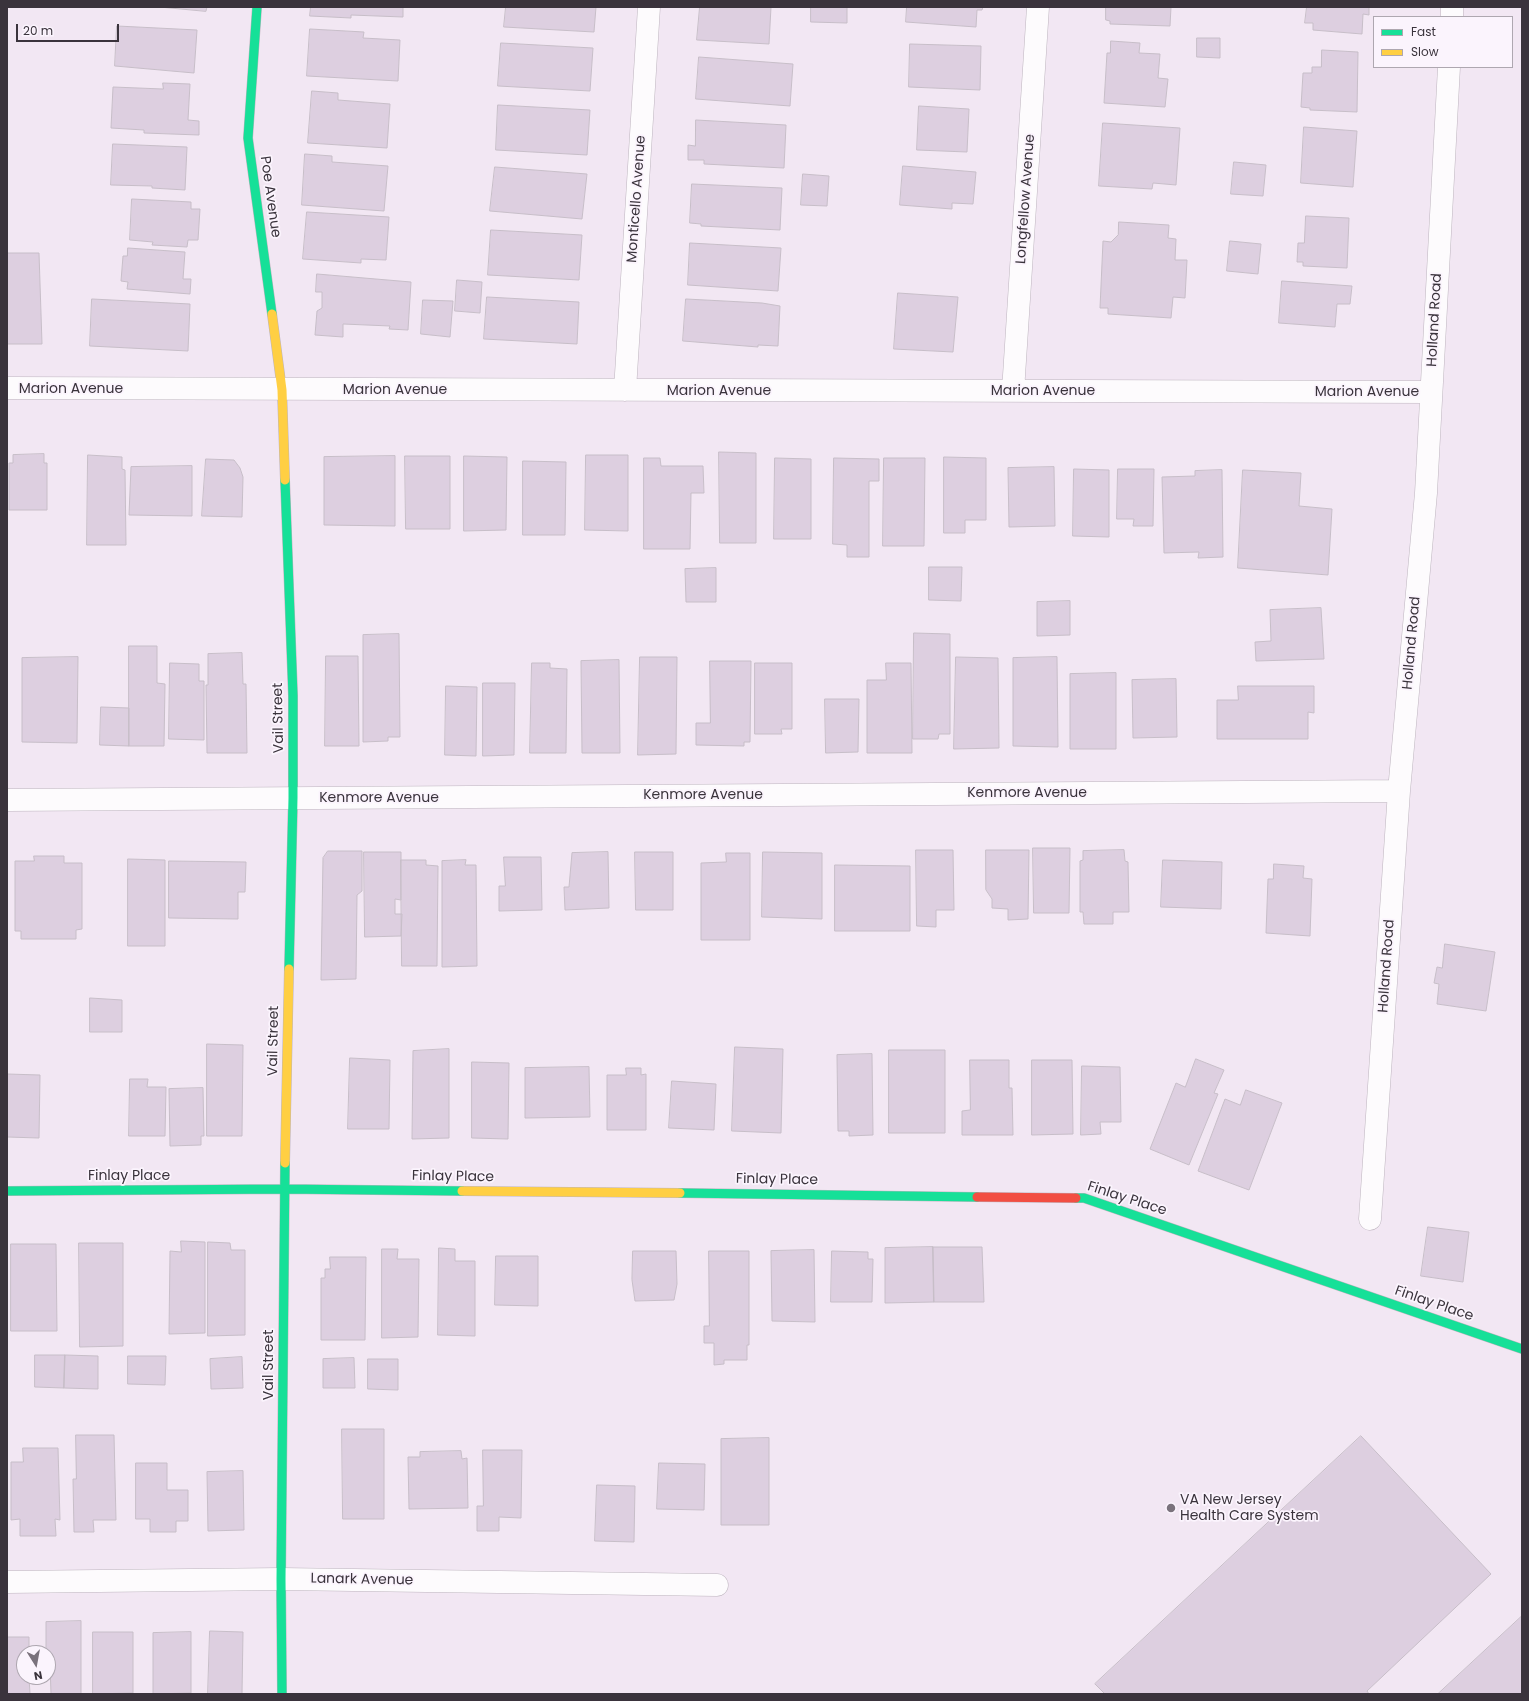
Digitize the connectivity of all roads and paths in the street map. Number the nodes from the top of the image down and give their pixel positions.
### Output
1 (256, 7) edge
2 (649, 7) edge
3 (1038, 7) edge
4 (1449, 68) edge
5 (7, 388) edge
6 (282, 390) junction
7 (625, 390) junction
8 (1013, 391) junction
9 (1431, 392) junction
10 (1399, 791) junction
11 (293, 798) junction
12 (7, 800) edge
13 (284, 1189) junction
14 (7, 1191) edge
15 (1370, 1219) dead end
16 (1522, 1349) edge
17 (281, 1579) junction
18 (7, 1582) edge
19 (716, 1585) dead end
20 (282, 1694) edge

1 - 6 street, Poe Avenue
2 - 7 street, Monticello Avenue
3 - 8 street, Longfellow Avenue
4 - 9 street, Holland Road
5 - 6 street, Marion Avenue
6 - 7 street, Marion Avenue
6 - 11 street, Vail Street
7 - 8 street, Marion Avenue
8 - 9 street, Marion Avenue
9 - 10 street, Holland Road
10 - 11 street, Kenmore Avenue
10 - 15 street, Holland Road
11 - 12 street, Kenmore Avenue
11 - 13 street, Vail Street
13 - 14 street, Finlay Place
13 - 16 street, Finlay Place
13 - 17 street, Vail Street
17 - 18 street, Lanark Avenue
17 - 19 street, Lanark Avenue
17 - 20 street, Vail Street

